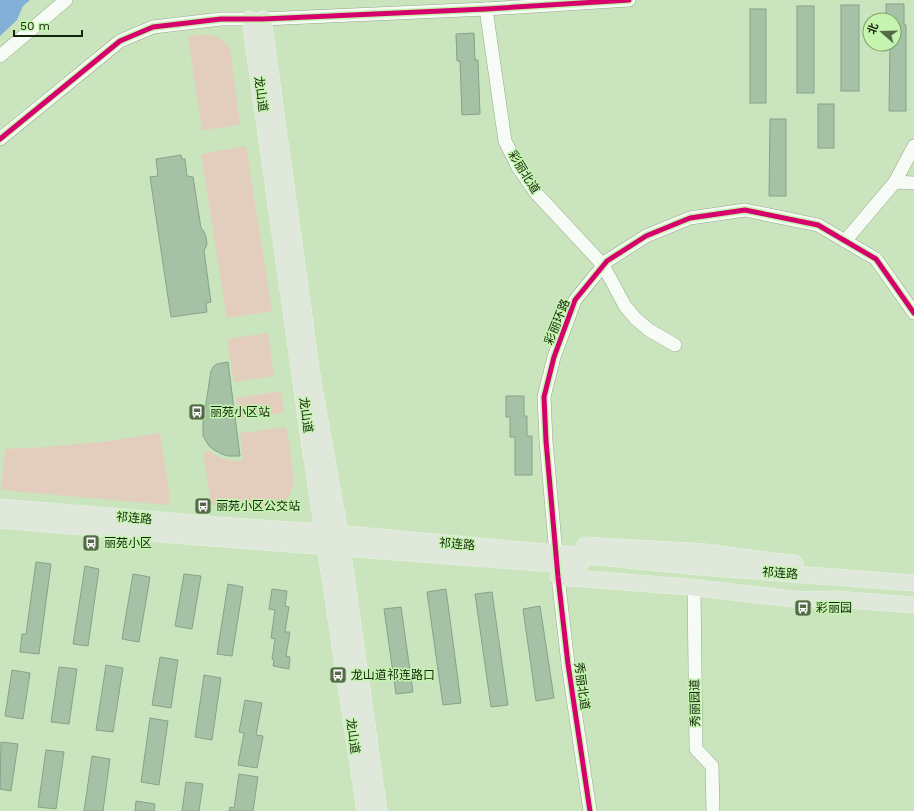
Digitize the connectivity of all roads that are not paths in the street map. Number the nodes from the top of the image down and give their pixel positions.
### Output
1 (66, 0) edge
2 (628, 0) edge
3 (486, 9) junction
4 (257, 19) junction
5 (0, 56) edge
6 (0, 139) edge
7 (914, 146) edge
8 (895, 182) junction
9 (914, 183) edge
10 (845, 240) junction
11 (604, 265) junction
12 (914, 313) edge
13 (675, 345) dead end
14 (0, 507) edge
15 (0, 520) edge
16 (324, 539) junction
17 (340, 540) junction
18 (557, 559) junction
19 (914, 573) edge
20 (914, 583) edge
21 (694, 588) junction
22 (914, 594) edge
23 (914, 605) edge
24 (365, 811) edge
25 (379, 811) edge
26 (590, 811) edge
27 (714, 811) edge

1 - 5 street
2 - 3 street
3 - 4 street
3 - 11 street, 彩丽北道
4 - 6 street
4 - 16 main road, 龙山道
4 - 17 main road, 龙山道
7 - 8 street
8 - 9 street
8 - 10 street
10 - 11 street, 彩丽环路
10 - 12 street, 彩丽环路
11 - 13 street, 彩丽北道
11 - 18 street, 彩丽环路
14 - 16 main road, 祁连路
15 - 16 main road, 祁连路
16 - 17 main road, 祁连路
16 - 24 main road, 龙山道
17 - 18 main road, 祁连路
17 - 25 main road, 龙山道
18 - 19 main road
18 - 20 main road, 祁连路
18 - 21 main road
18 - 22 main road, 祁连路
18 - 26 street, 秀丽北道
21 - 23 main road
21 - 27 street, 秀丽园道

